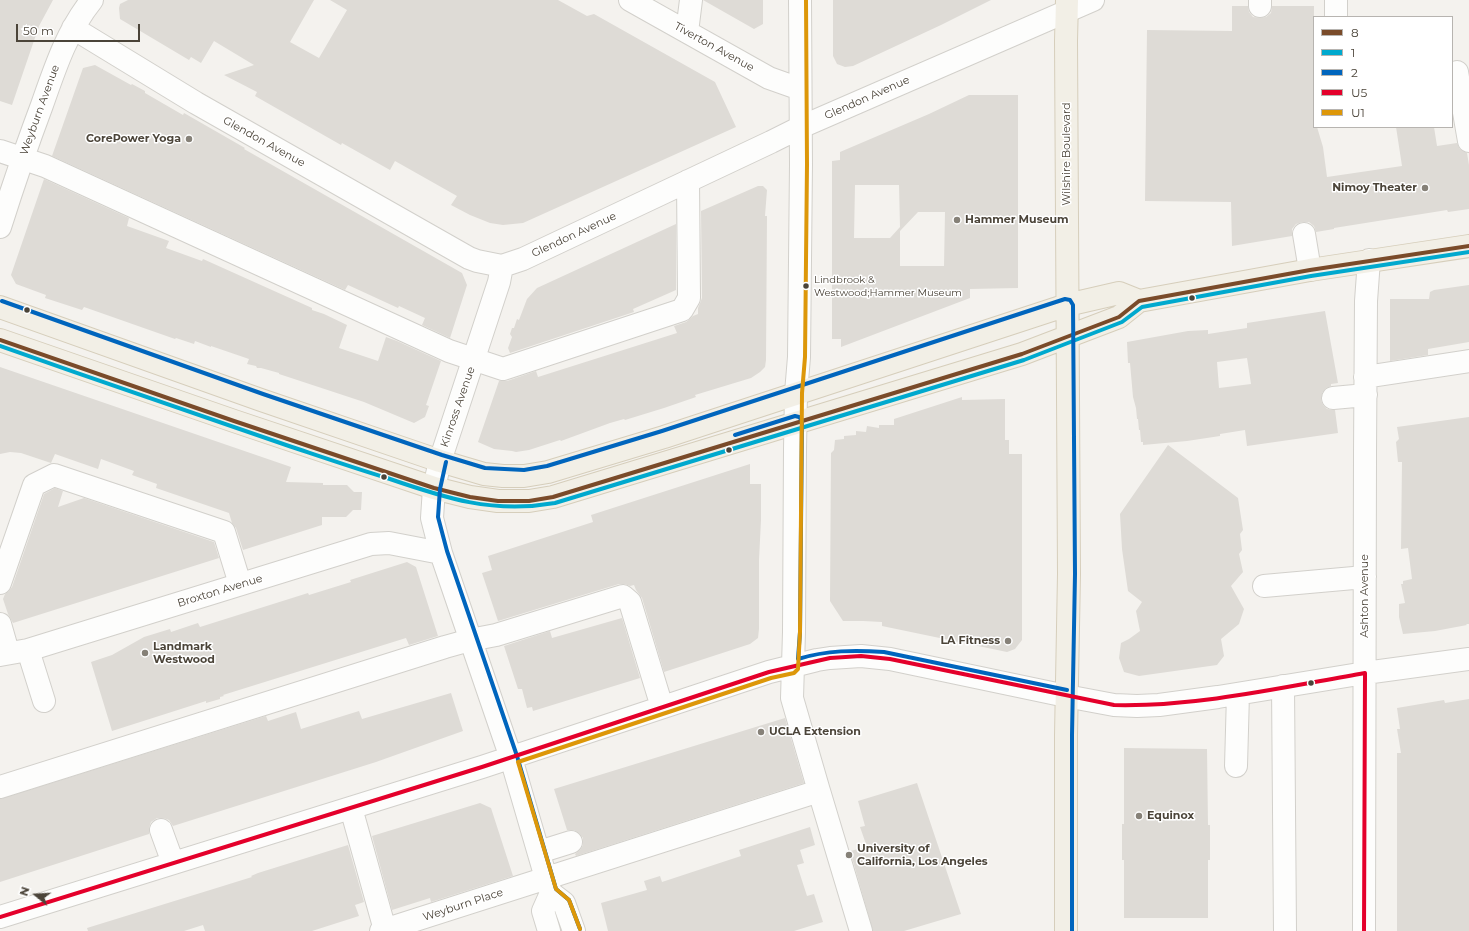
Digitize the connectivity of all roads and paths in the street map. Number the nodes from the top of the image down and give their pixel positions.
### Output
1 (92, 0) edge
2 (630, 0) edge
3 (691, 0) edge
4 (800, 0) edge
5 (1093, 0) edge
6 (1336, 0) edge
7 (1067, 6) edge
8 (1336, 16) edge
9 (73, 28) junction
10 (687, 32) junction
11 (1460, 72) edge
12 (800, 89) junction
13 (801, 126) junction
14 (1469, 141) edge
15 (0, 151) edge
16 (22, 158) junction
17 (688, 181) junction
18 (0, 227) edge
19 (1304, 234) dead end
20 (1469, 246) edge
21 (1369, 260) junction
22 (502, 266) junction
23 (1310, 270) junction
24 (1139, 300) junction
25 (1067, 305) junction
26 (0, 306) edge
27 (1067, 338) junction
28 (0, 340) edge
29 (474, 360) junction
30 (1469, 361) edge
31 (1366, 386) junction
32 (796, 393) junction
33 (1333, 398) dead end
34 (796, 422) junction
35 (440, 461) junction
36 (434, 488) junction
37 (441, 553) junction
38 (1365, 577) junction
39 (0, 583) edge
40 (240, 584) junction
41 (1264, 586) dead end
42 (0, 624) edge
43 (470, 640) junction
44 (12, 652) edge
45 (1469, 659) edge
46 (792, 667) junction
47 (1365, 673) junction
48 (1284, 686) junction
49 (1238, 694) junction
50 (1066, 696) junction
51 (44, 701) dead end
52 (662, 707) junction
53 (511, 758) junction
54 (1236, 766) dead end
55 (0, 788) edge
56 (819, 791) junction
57 (351, 808) junction
58 (161, 830) dead end
59 (571, 842) dead end
60 (539, 852) junction
61 (173, 863) junction
62 (549, 885) junction
63 (0, 917) edge
64 (383, 930) edge
65 (549, 931) edge
66 (574, 931) edge
67 (861, 931) edge
68 (1066, 931) edge
69 (1285, 931) edge
70 (1364, 931) edge

1 - 9 street, Weyburn Avenue
2 - 10 street, Tiverton Avenue
3 - 10 street
4 - 12 street
5 - 7 street, Glendon Avenue
6 - 8 street
7 - 13 street, Glendon Avenue
7 - 25 main road, Wilshire Boulevard
9 - 16 street, Weyburn Avenue
9 - 22 street, Glendon Avenue
10 - 12 street, Tiverton Avenue
11 - 14 street
12 - 13 street
13 - 17 street, Glendon Avenue
13 - 32 street
15 - 16 street
16 - 18 street, Weyburn Avenue
16 - 29 street
17 - 22 street, Glendon Avenue
17 - 29 street
19 - 23 street
20 - 21 main road
21 - 23 main road
21 - 31 street, Ashton Avenue
22 - 29 street, Kinross Avenue
23 - 24 main road
24 - 25 main road
24 - 27 main road
25 - 27 main road, Wilshire Boulevard
25 - 32 main road
26 - 35 main road
27 - 34 main road
27 - 50 main road, Wilshire Boulevard
28 - 36 main road
29 - 35 street, Kinross Avenue
30 - 31 street
31 - 33 street
31 - 38 street, Ashton Avenue
32 - 34 street
32 - 35 main road
34 - 36 main road
34 - 46 street
35 - 36 street, Kinross Avenue
36 - 37 street, Kinross Avenue
37 - 40 street, Broxton Avenue
37 - 43 street, Kinross Avenue
38 - 41 street
38 - 47 street, Ashton Avenue
39 - 40 street
40 - 44 street, Broxton Avenue
42 - 44 street
43 - 52 street
43 - 53 street, Kinross Avenue
43 - 55 street
44 - 51 street
45 - 47 street
46 - 50 street
46 - 52 street
46 - 56 street
47 - 48 street
47 - 70 street, Ashton Avenue
48 - 49 street
48 - 69 street
49 - 50 street
49 - 54 street
50 - 68 main road, Wilshire Boulevard
52 - 53 street
53 - 57 street
53 - 60 street, Kinross Avenue
56 - 62 street, Weyburn Place
56 - 67 street
57 - 61 street
57 - 64 street
58 - 61 street
59 - 60 street
60 - 62 street, Kinross Avenue
61 - 63 street
62 - 64 street, Weyburn Place
62 - 65 street
62 - 66 street

